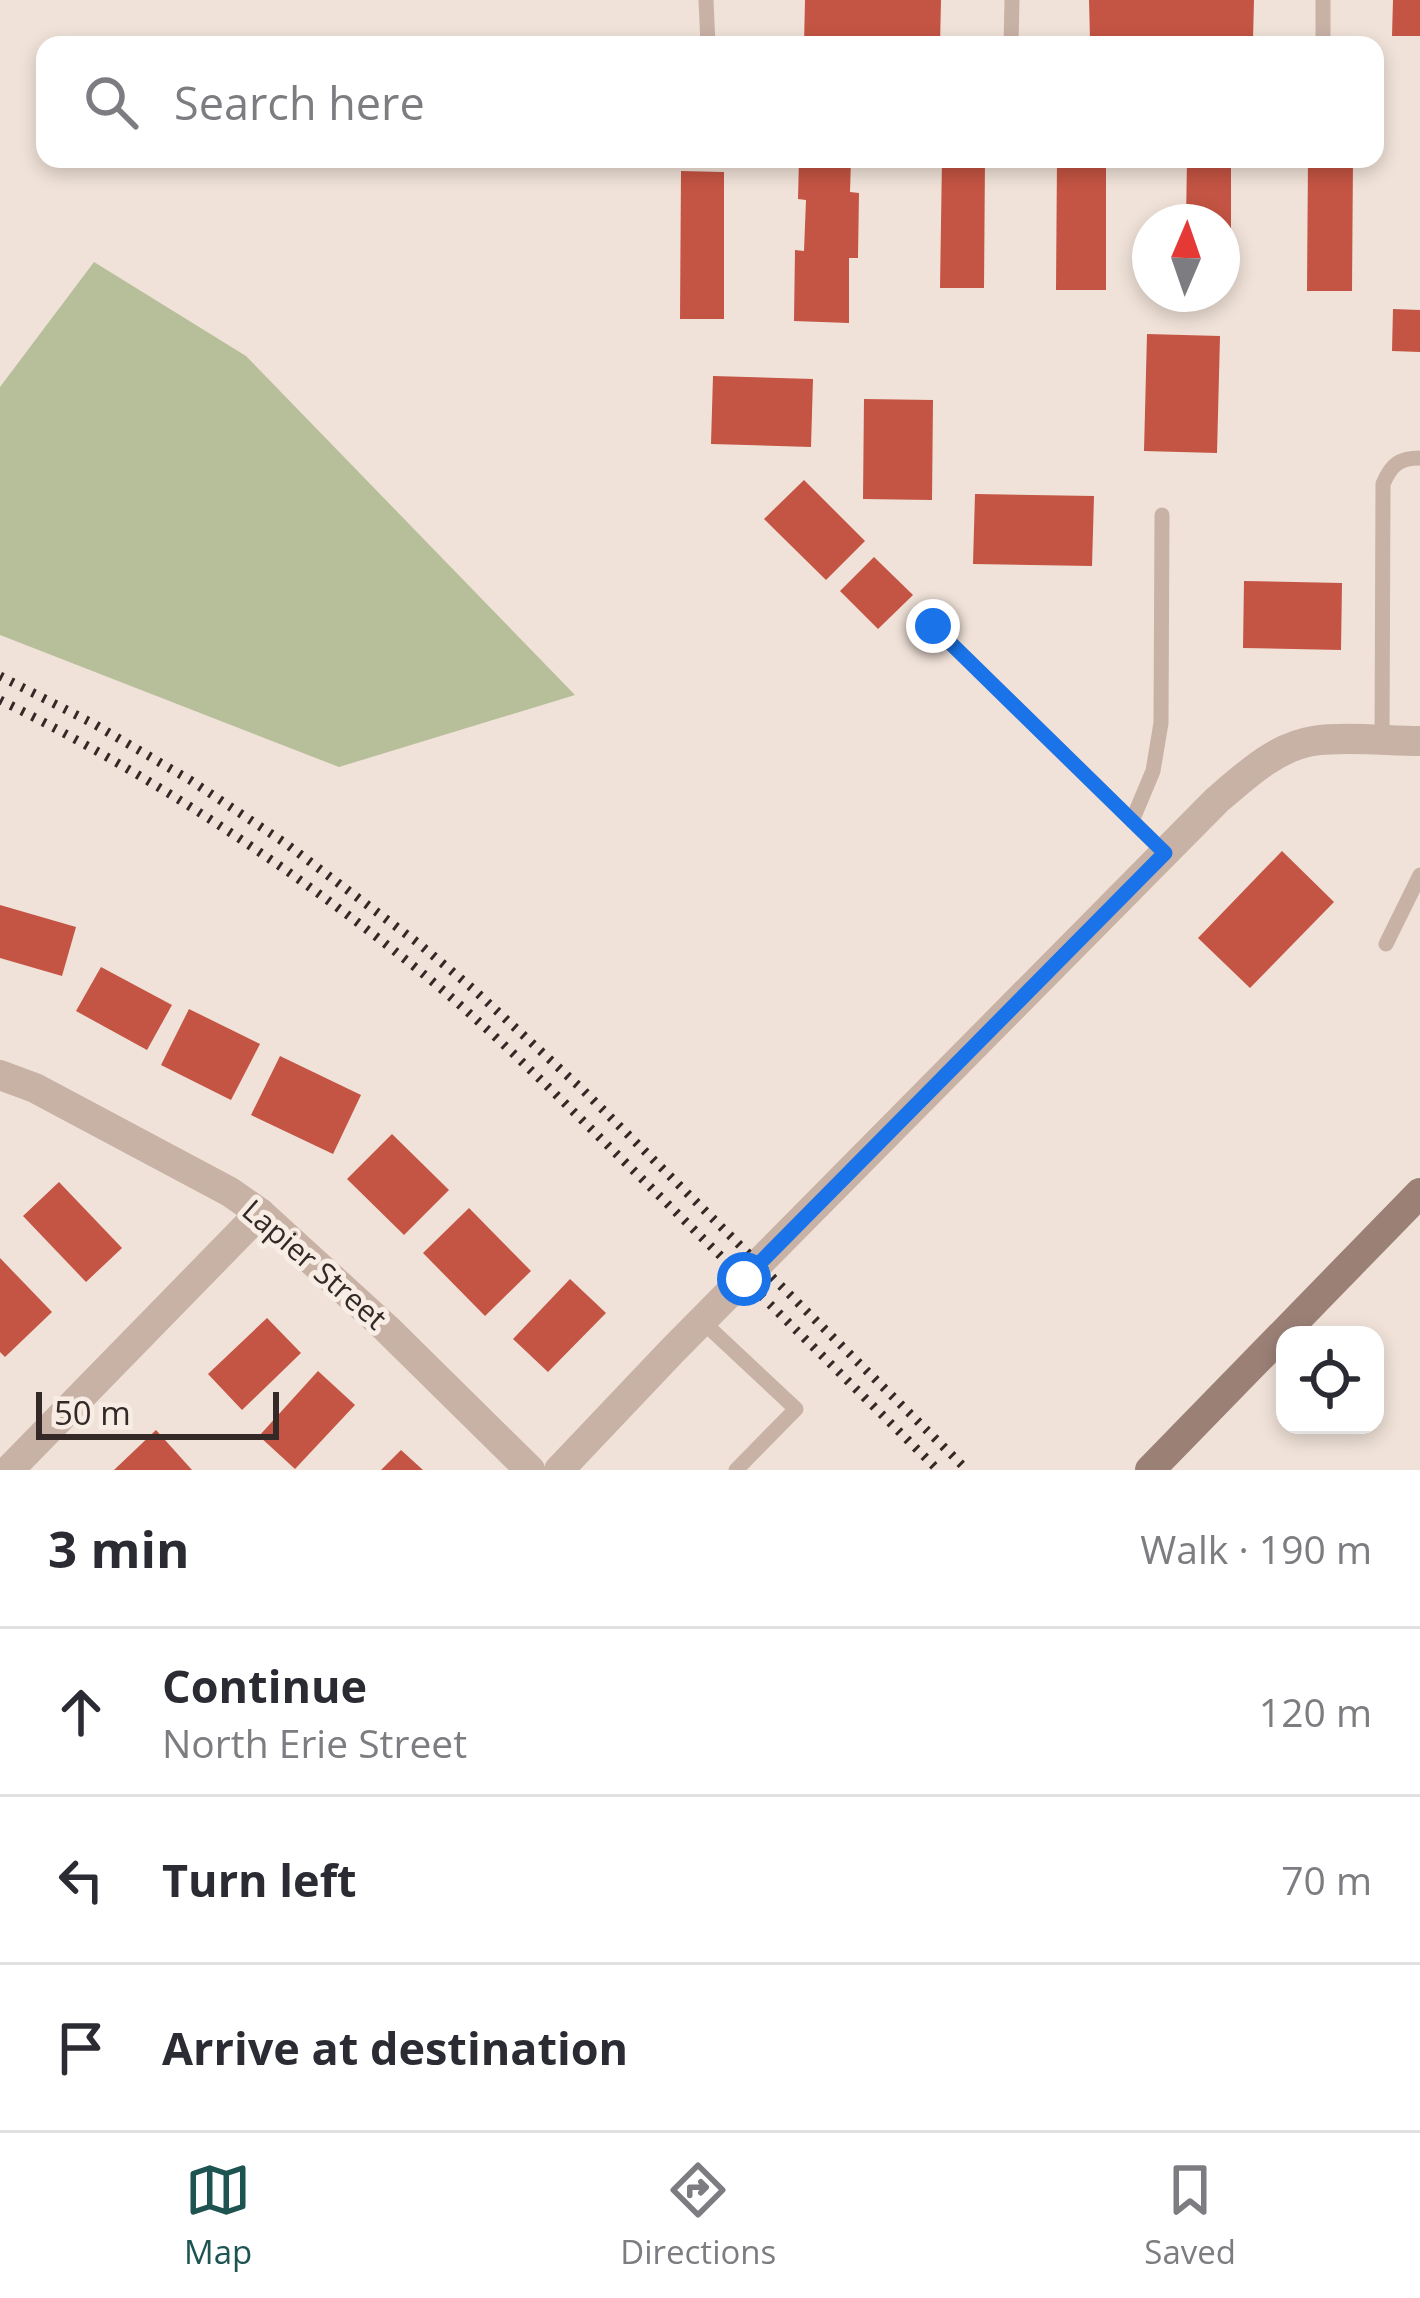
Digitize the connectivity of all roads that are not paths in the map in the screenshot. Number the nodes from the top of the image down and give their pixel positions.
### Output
1 (706, 0) edge
2 (1012, 0) edge
3 (1323, 0) edge
4 (707, 36) edge
5 (1011, 36) edge
6 (1323, 36) edge
7 (1420, 458) edge
8 (1162, 515) dead end
9 (933, 626) dead end
10 (1382, 741) junction
11 (1419, 745) edge
12 (1132, 821) junction
13 (1165, 853) junction
14 (1420, 875) edge
15 (1386, 944) dead end
16 (0, 1075) edge
17 (1420, 1193) edge
18 (260, 1213) junction
19 (703, 1321) junction
20 (9, 1470) edge
21 (530, 1470) edge
22 (559, 1470) edge
23 (736, 1470) edge
24 (1150, 1470) edge

1 - 4 lane
2 - 5 lane
3 - 6 lane
7 - 10 lane
8 - 12 lane
9 - 12 lane
10 - 11 street
10 - 13 street
12 - 13 lane
13 - 19 street
14 - 15 lane
16 - 18 street, Lapier Street
17 - 24 main road
18 - 20 street
18 - 21 street, Lapier Street
19 - 22 street
19 - 23 lane

